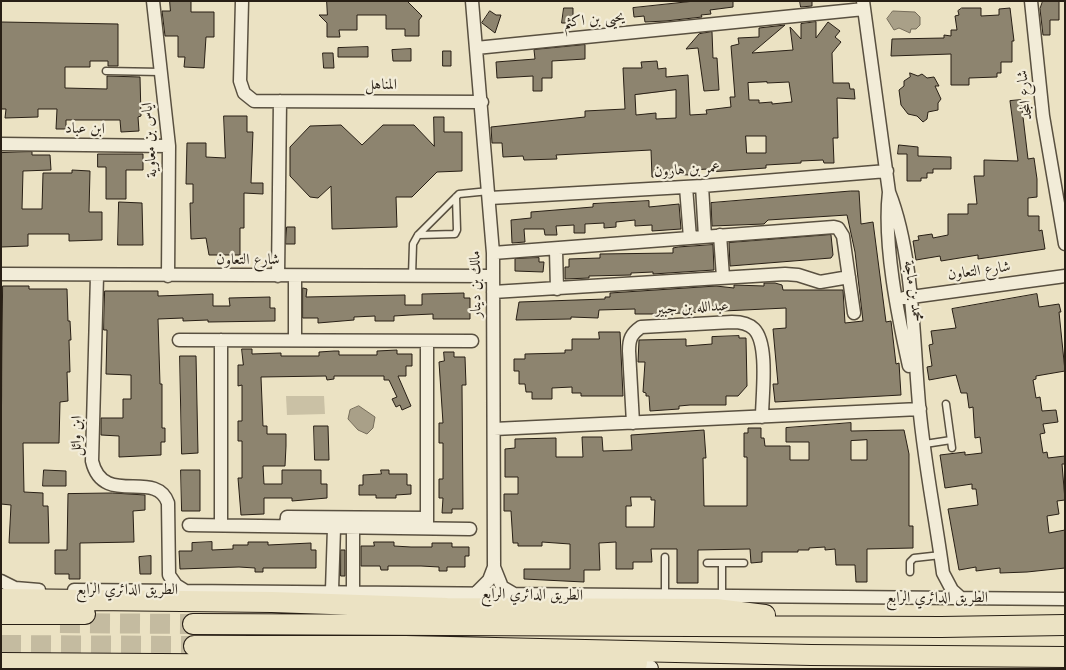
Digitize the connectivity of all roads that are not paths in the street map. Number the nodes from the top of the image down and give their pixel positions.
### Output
1 (153, 1) edge
2 (242, 1) edge
3 (472, 1) edge
4 (1031, 1) edge
5 (863, 5) edge
6 (476, 48) junction
7 (106, 71) dead end
8 (161, 72) junction
9 (280, 101) junction
10 (482, 102) junction
11 (1, 144) edge
12 (169, 146) junction
13 (887, 171) junction
14 (686, 186) junction
15 (702, 186) junction
16 (889, 192) junction
17 (489, 195) junction
18 (456, 197) junction
19 (418, 235) junction
20 (720, 235) junction
21 (705, 236) junction
22 (690, 238) junction
23 (1065, 244) edge
24 (552, 250) junction
25 (492, 254) junction
26 (2, 273) edge
27 (97, 276) junction
28 (168, 276) junction
29 (278, 276) junction
30 (295, 276) junction
31 (412, 276) junction
32 (492, 276) junction
33 (1065, 276) edge
34 (723, 277) junction
35 (849, 278) junction
36 (553, 290) junction
37 (493, 292) junction
38 (910, 297) junction
39 (897, 299) junction
40 (854, 313) dead end
41 (179, 340) dead end
42 (221, 340) junction
43 (295, 340) junction
44 (427, 341) junction
45 (472, 341) dead end
46 (918, 392) junction
47 (946, 404) dead end
48 (920, 409) junction
49 (762, 417) junction
50 (633, 423) junction
51 (494, 429) junction
52 (951, 440) junction
53 (925, 444) junction
54 (952, 448) dead end
55 (427, 523) junction
56 (189, 525) dead end
57 (221, 525) junction
58 (286, 526) junction
59 (353, 527) junction
60 (334, 528) junction
61 (470, 529) dead end
62 (940, 555) junction
63 (665, 557) dead end
64 (744, 562) dead end
65 (707, 563) dead end
66 (722, 563) junction
67 (494, 567) junction
68 (169, 571) junction
69 (910, 572) dead end
70 (943, 573) junction
71 (1, 582) edge
72 (157, 590) junction
73 (184, 590) junction
74 (273, 590) junction
75 (332, 590) junction
76 (353, 590) junction
77 (1, 592) edge
78 (419, 592) junction
79 (475, 594) junction
80 (515, 594) junction
81 (665, 596) junction
82 (722, 597) junction
83 (962, 598) junction
84 (1, 599) edge
85 (22, 599) junction
86 (930, 599) junction
87 (1065, 599) edge
88 (228, 602) junction
89 (290, 602) junction
90 (400, 606) junction
91 (1, 614) edge
92 (193, 624) tunnel mouth
93 (781, 625) junction
94 (1065, 625) edge
95 (194, 646) tunnel mouth
96 (811, 655) junction
97 (1065, 657) edge
98 (629, 664) junction
99 (7, 665) edge
100 (148, 667) edge
101 (384, 667) edge
102 (649, 669) edge

1 - 8 street, اياس بن معاوية
2 - 9 street, المناهل
3 - 6 street, مالك بن دينار
4 - 23 street, شارع المجد
5 - 6 street, يحيى بن اكثم
5 - 13 street, محمد بن ماجة
6 - 10 street, مالك بن دينار
7 - 8 lane
8 - 12 street, اياس بن معاوية
9 - 10 street, المناهل
9 - 29 street
10 - 17 street, مالك بن دينار
11 - 12 street, ابن عباد
12 - 28 street, اياس بن معاوية
13 - 15 street, عمر بن هارون
13 - 16 street, محمد بن ماجة
14 - 15 street, عمر بن هارون
14 - 17 street, عمر بن هارون
14 - 22 street
15 - 21 street
16 - 38 street, محمد بن ماجة
16 - 39 street, محمد بن ماجة
17 - 18 lane
17 - 25 street, مالك بن دينار
18 - 19 lane
18 - 19 lane
19 - 31 lane
20 - 21 street
20 - 34 street
20 - 35 street
21 - 22 street
22 - 24 street
24 - 25 street
24 - 36 street
25 - 32 street, مالك بن دينار
26 - 27 street, شارع التعاون
27 - 28 street, شارع التعاون
27 - 68 street, ابن وائل
28 - 29 street, شارع التعاون
29 - 30 street, شارع التعاون
30 - 31 street, شارع التعاون
30 - 43 street
31 - 32 street, شارع التعاون
32 - 37 street, مالك بن دينار
33 - 38 street, شارع التعاون
34 - 35 street
34 - 36 street
35 - 40 street
36 - 37 street
37 - 51 street, مالك بن دينار
38 - 39 street, شارع التعاون
38 - 46 street, محمد بن ماجة
39 - 46 street, محمد بن ماجة
41 - 42 street
42 - 43 street
42 - 57 street
43 - 44 street
44 - 45 street
44 - 55 street
46 - 48 street, محمد بن ماجة
47 - 52 lane
48 - 49 street
48 - 53 street, محمد بن ماجة
49 - 50 street
49 - 50 street, عبدالله بن جبير
50 - 51 street
51 - 67 street, مالك بن دينار
52 - 53 lane
52 - 54 lane
53 - 62 street, محمد بن ماجة
55 - 58 street
55 - 59 street
55 - 61 street
56 - 57 street
57 - 58 street
58 - 60 street
59 - 60 street
59 - 76 street
60 - 75 street
62 - 69 lane
62 - 70 street, محمد بن ماجة
63 - 81 lane
64 - 66 lane
65 - 66 lane
66 - 82 lane
67 - 79 street
67 - 80 street, مالك بن دينار
68 - 72 street
68 - 73 street
70 - 83 street, محمد بن ماجة
70 - 86 street
71 - 72 street, الطريق الدائري الرابع
72 - 73 street, الطريق الدائري الرابع
73 - 74 street, الطريق الدائري الرابع
74 - 75 street, الطريق الدائري الرابع
74 - 89 main road
75 - 76 street, الطريق الدائري الرابع
76 - 78 street, الطريق الدائري الرابع
77 - 85 main road
78 - 79 street, الطريق الدائري الرابع
78 - 90 main road
79 - 80 street, الطريق الدائري الرابع
80 - 81 street, الطريق الدائري الرابع
81 - 82 street, الطريق الدائري الرابع
82 - 86 street, الطريق الدائري الرابع
83 - 86 street, الطريق الدائري الرابع
83 - 87 street, الطريق الدائري الرابع
84 - 85 main road
85 - 88 main road
88 - 89 main road
88 - 91 main road
89 - 90 main road
90 - 93 main road
92 - 93 main road, الطريق الدائري الرابع
93 - 94 main road, الطريق الدائري الرابع
95 - 96 main road
96 - 97 main road
96 - 98 main road
98 - 101 main road
98 - 102 street
99 - 100 main road
100 - 101 main road

